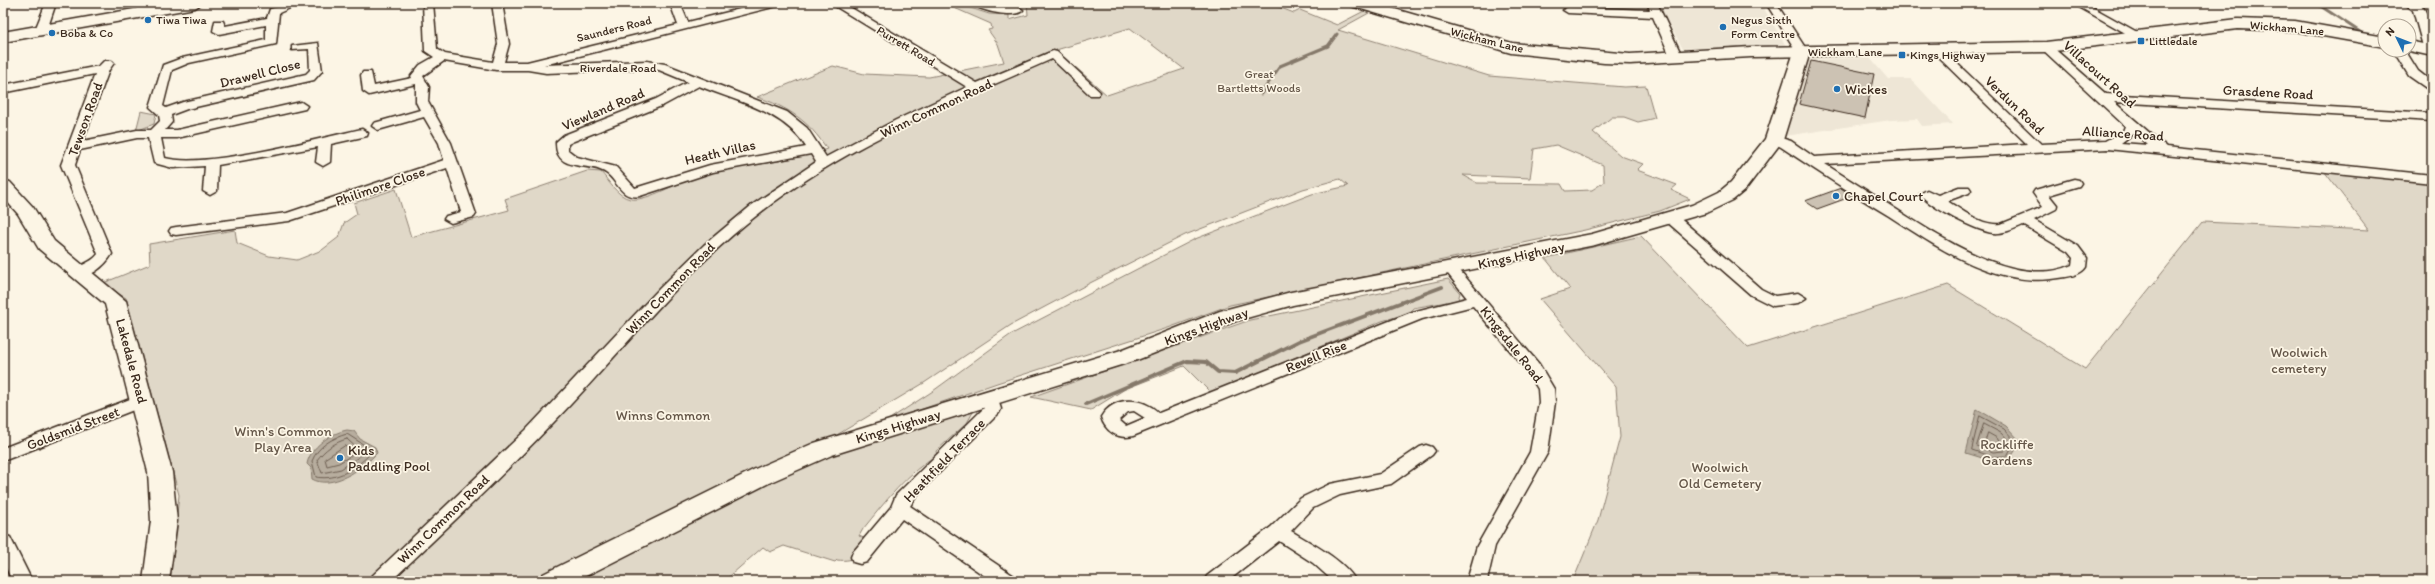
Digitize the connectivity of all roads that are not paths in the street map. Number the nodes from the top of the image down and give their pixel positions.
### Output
1 (51, 3) edge
2 (195, 3) edge
3 (428, 3) edge
4 (497, 3) edge
5 (675, 3) edge
6 (777, 3) edge
7 (835, 3) edge
8 (977, 3) edge
9 (1357, 3) edge
10 (1652, 3) edge
11 (1771, 3) edge
12 (2077, 3) edge
13 (2409, 3) edge
14 (1381, 6) edge
15 (142, 8) edge
16 (285, 8) dead end
17 (1018, 10) edge
18 (1568, 10) dead end
19 (1658, 14) junction
20 (272, 20) junction
21 (684, 26) junction
22 (41, 30) junction
23 (207, 33) dead end
24 (3, 37) edge
25 (2140, 37) junction
26 (2377, 41) edge
27 (2046, 47) junction
28 (296, 48) dead end
29 (2417, 48) edge
30 (1938, 50) junction
31 (2431, 51) edge
32 (1802, 52) junction
33 (1676, 56) junction
34 (442, 57) junction
35 (2404, 58) edge
36 (496, 66) junction
37 (528, 66) junction
38 (367, 75) dead end
39 (419, 80) junction
40 (699, 81) junction
41 (977, 88) junction
42 (2432, 88) edge
43 (3, 90) edge
44 (1094, 92) dead end
45 (2102, 98) junction
46 (301, 106) dead end
47 (428, 112) junction
48 (165, 113) junction
49 (2432, 117) edge
50 (378, 126) dead end
51 (2132, 126) junction
52 (362, 133) dead end
53 (154, 135) junction
54 (276, 137) dead end
55 (1774, 140) junction
56 (324, 142) junction
57 (2108, 145) junction
58 (2038, 148) junction
59 (815, 149) junction
60 (74, 150) junction
61 (275, 151) junction
62 (2162, 151) junction
63 (1811, 161) junction
64 (212, 162) junction
65 (323, 162) dead end
66 (452, 162) junction
67 (823, 163) junction
68 (2432, 178) edge
69 (2074, 183) dead end
70 (3, 186) edge
71 (1964, 190) dead end
72 (210, 191) dead end
73 (635, 193) joint
74 (1671, 218) junction
75 (451, 219) dead end
76 (2024, 220) junction
77 (176, 231) dead end
78 (1451, 269) junction
79 (79, 273) junction
80 (1798, 298) dead end
81 (1478, 300) junction
82 (990, 398) junction
83 (143, 400) junction
84 (1157, 420) dead end
85 (1426, 451) dead end
86 (3, 455) edge
87 (900, 509) junction
88 (1278, 532) junction
89 (3, 542) edge
90 (860, 557) dead end
91 (22, 581) edge
92 (156, 581) edge
93 (379, 581) edge
94 (552, 581) edge
95 (1007, 581) edge
96 (1214, 581) edge
97 (1346, 581) edge
98 (1477, 581) edge

1 - 22 street
2 - 15 main road
3 - 34 street
4 - 36 street
5 - 21 street
6 - 21 street, Saunders Road
7 - 41 street, Purrett Road
8 - 17 street
9 - 14 main road, Wickham Lane
10 - 19 street
11 - 32 street
12 - 25 street
13 - 31 street
14 - 33 main road, Wickham Lane
15 - 22 main road
16 - 20 street
18 - 19 street
19 - 33 street
20 - 23 street
20 - 48 street
21 - 37 street, Saunders Road
22 - 24 main road
25 - 26 main road, Wickham Lane
25 - 27 main road, Wickham Lane
27 - 30 main road, Wickham Lane
27 - 45 street, Villacourt Road
28 - 48 street, Drawell Close
29 - 31 main road
30 - 32 main road, Wickham Lane
30 - 58 street, Verdun Road
32 - 33 main road, Wickham Lane
32 - 55 street, Kings Highway
34 - 36 street, Riverdale Road
34 - 39 street
35 - 42 street
36 - 37 street, Riverdale Road
37 - 40 street, Riverdale Road
38 - 39 street
39 - 47 street
40 - 59 street, Riverdale Road
40 - 73 street, Viewland Road
41 - 44 street, Winn Common Road
41 - 67 street, Winn Common Road
43 - 60 street, Tewson Road
45 - 49 street, Grasdene Road
45 - 51 street, Villacourt Road
46 - 53 street
47 - 50 street
47 - 66 street
48 - 53 street
51 - 57 street, Villacourt Road
51 - 62 street, Villacourt Road
52 - 56 street
53 - 60 street
53 - 64 street
54 - 61 street
55 - 63 street
55 - 74 street, Kings Highway
56 - 61 street
56 - 65 street
57 - 58 street, Alliance Road
57 - 62 street, Alliance Road
58 - 63 street, Alliance Road
59 - 67 street, Riverdale Road
59 - 73 street, Heath Villas
60 - 79 street, Tewson Road
61 - 64 street
62 - 68 street, Alliance Road
63 - 76 street
64 - 72 street
66 - 75 street
66 - 77 street, Philimore Close
67 - 93 street, Winn Common Road
69 - 76 street
70 - 79 street, Lakedale Road
71 - 76 street
74 - 78 street, Kings Highway
74 - 80 street
78 - 81 street, Kingsdale Road
78 - 82 street, Kings Highway
79 - 83 street, Lakedale Road
81 - 84 street, Revell Rise
81 - 98 street, Kingsdale Road
82 - 87 street, Heathfield Terrace
82 - 94 street, Kings Highway
83 - 86 street, Goldsmid Street
83 - 92 street, Lakedale Road
85 - 88 street
87 - 90 street, Heathfield Terrace
87 - 95 street
88 - 96 street
88 - 97 street
89 - 91 street

